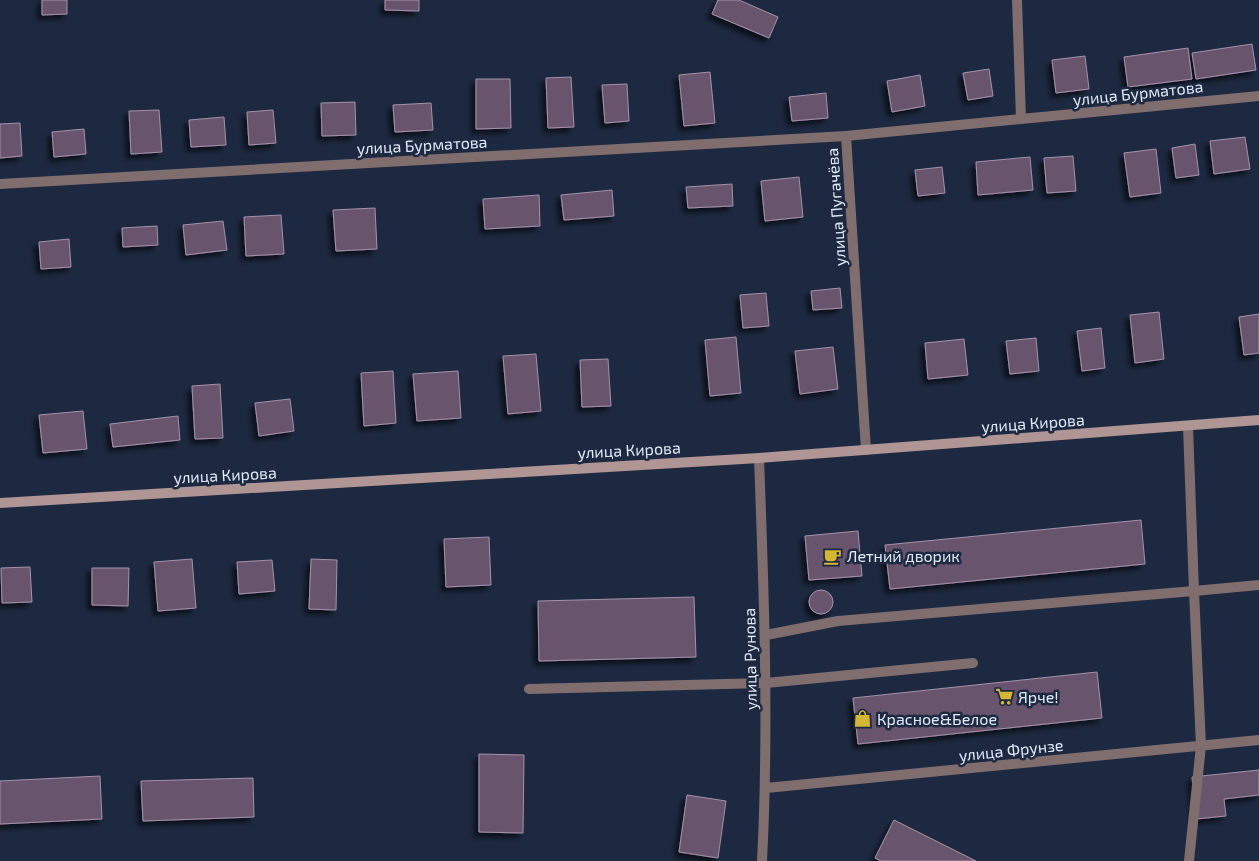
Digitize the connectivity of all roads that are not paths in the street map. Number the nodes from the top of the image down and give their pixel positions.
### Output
1 (1016, 0) edge
2 (1259, 96) edge
3 (1021, 119) junction
4 (846, 136) junction
5 (0, 184) edge
6 (1259, 420) edge
7 (1188, 426) junction
8 (866, 450) junction
9 (760, 458) junction
10 (0, 503) edge
11 (1259, 585) edge
12 (1194, 591) junction
13 (766, 635) junction
14 (973, 663) dead end
15 (766, 684) junction
16 (529, 689) dead end
17 (1259, 740) edge
18 (1201, 746) junction
19 (766, 788) junction
20 (762, 861) edge
21 (1189, 861) edge

1 - 3 street
2 - 3 street, улица Бурматова
3 - 4 street, улица Пугачёва
4 - 5 street, улица Бурматова
4 - 8 street, улица Пугачёва
6 - 7 main road, улица Кирова
7 - 8 main road, улица Кирова
7 - 12 street
8 - 9 main road, улица Кирова
9 - 10 main road, улица Кирова
9 - 13 street, улица Рунова
11 - 12 street
12 - 13 street
12 - 18 street
13 - 15 street, улица Рунова
14 - 15 street
15 - 16 street
15 - 19 street, улица Рунова
17 - 18 street, улица Фрунзе
18 - 19 street, улица Фрунзе
18 - 21 street
19 - 20 street, улица Рунова

